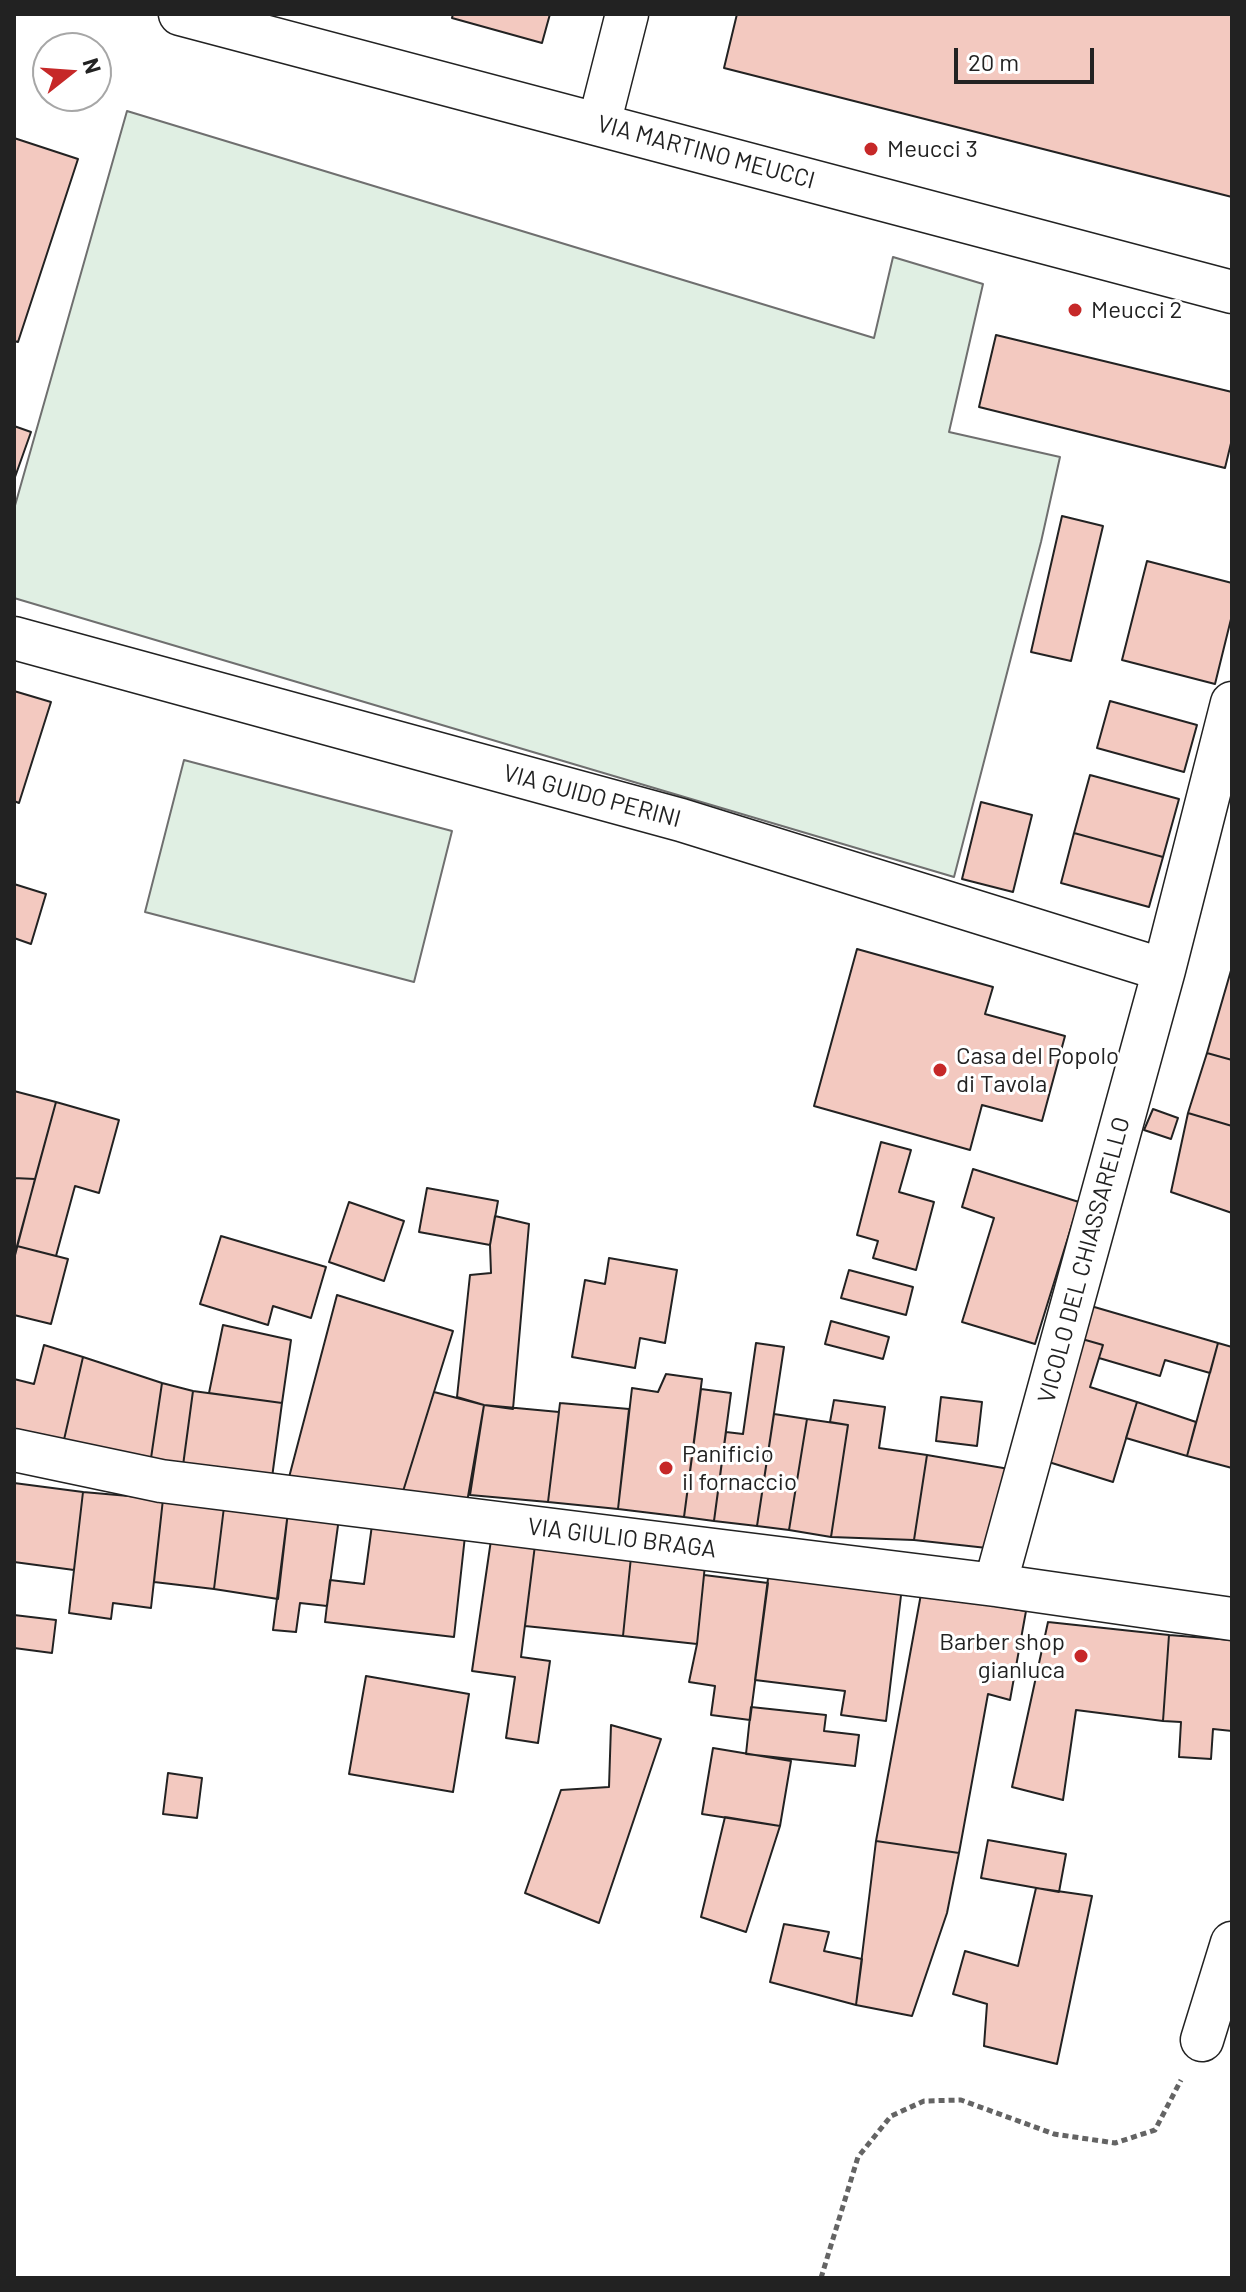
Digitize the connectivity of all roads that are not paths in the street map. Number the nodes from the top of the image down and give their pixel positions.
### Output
1 (180, 14) edge
2 (627, 14) edge
3 (599, 124) junction
4 (1232, 292) edge
5 (14, 638) edge
6 (1232, 703) edge
7 (1164, 970) junction
8 (14, 1450) edge
9 (995, 1585) junction
10 (1232, 1619) edge
11 (1232, 1943) edge
12 (1202, 2040) road end

1 - 3 street, VIA MARTINO MEUCCI
2 - 3 street
3 - 4 street, VIA MARTINO MEUCCI
5 - 7 street, VIA GUIDO PERINI
6 - 7 street, VICOLO DEL CHIASSARELLO
7 - 9 street, VICOLO DEL CHIASSARELLO
8 - 9 street, VIA GIULIO BRAGA
9 - 10 street, VIA GIULIO BRAGA
11 - 12 street

